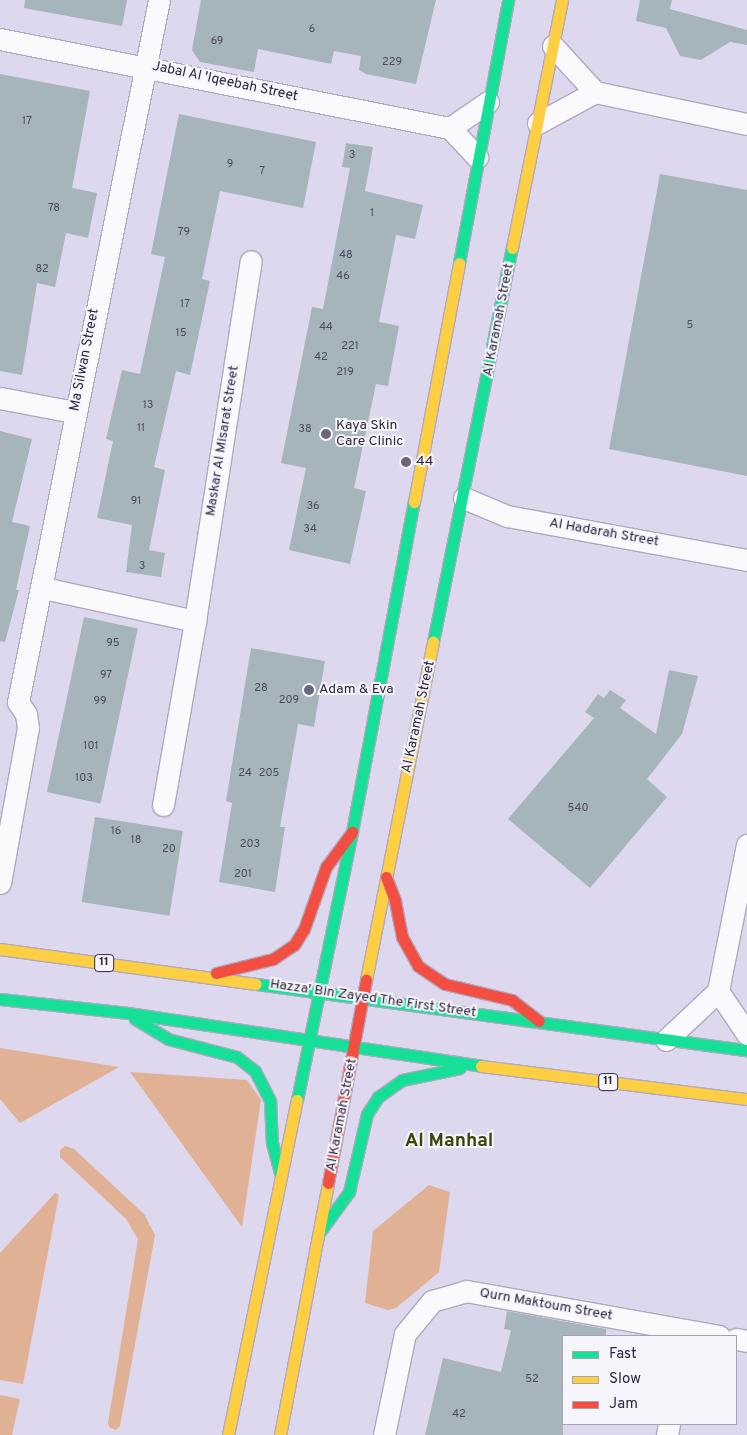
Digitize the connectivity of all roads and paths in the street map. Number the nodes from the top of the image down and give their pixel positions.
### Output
1 (159, 0) edge
2 (508, 0) edge
3 (562, 0) edge
4 (0, 39) edge
5 (553, 46) junction
6 (144, 65) junction
7 (595, 92) junction
8 (488, 102) junction
9 (538, 123) junction
10 (747, 124) edge
11 (450, 128) junction
12 (477, 157) junction
13 (251, 261) dead end
14 (0, 398) edge
15 (74, 412) junction
16 (464, 498) junction
17 (747, 560) edge
18 (43, 588) junction
19 (195, 621) junction
20 (9, 701) edge
21 (163, 805) dead end
22 (352, 832) junction
23 (747, 845) edge
24 (386, 877) junction
25 (0, 883) edge
26 (0, 949) edge
27 (207, 976) junction
28 (718, 991) junction
29 (320, 992) junction
30 (363, 998) junction
31 (0, 999) edge
32 (128, 1013) junction
33 (540, 1022) junction
34 (747, 1034) edge
35 (309, 1040) junction
36 (666, 1040) junction
37 (354, 1047) junction
38 (747, 1050) edge
39 (469, 1064) junction
40 (747, 1100) edge
41 (280, 1173) junction
42 (319, 1233) junction
43 (687, 1334) edge
44 (703, 1335) edge
45 (228, 1435) edge
46 (280, 1435) edge
47 (384, 1435) edge

1 - 6 street, Ma Silwan Street
2 - 8 main road
3 - 5 main road, Al Karamah Street
4 - 6 street, Jabal Al 'Iqeebah Street
5 - 7 street
5 - 9 main road, Al Karamah Street
6 - 11 street, Jabal Al 'Iqeebah Street
6 - 15 street, Ma Silwan Street
7 - 9 street
7 - 10 street
8 - 11 street
8 - 12 main road
9 - 16 main road, Al Karamah Street
11 - 12 street
12 - 22 main road
13 - 19 street, Maskar Al Misarat Street
14 - 15 street
15 - 18 street, Ma Silwan Street
16 - 17 street, Al Hadarah Street
16 - 24 main road, Al Karamah Street
18 - 19 street
18 - 20 street, Ma Silwan Street
19 - 21 street, Maskar Al Misarat Street
20 - 25 street
22 - 27 main road
22 - 29 main road
23 - 28 street
24 - 30 main road, Al Karamah Street
24 - 33 main road
26 - 27 main road, Hazza' Bin Zayed The First Street / 11
27 - 29 main road, Hazza' Bin Zayed The First Street / 11
28 - 34 street
28 - 36 street
29 - 30 main road, Hazza' Bin Zayed The First Street / 11
29 - 35 main road
30 - 33 main road, Hazza' Bin Zayed The First Street / 11
30 - 37 main road, Al Karamah Street
31 - 32 main road, 11
32 - 35 main road, 11
32 - 41 main road
33 - 36 main road, Hazza' Bin Zayed The First Street / 11
35 - 37 main road, 11
35 - 41 main road
36 - 38 main road, Hazza' Bin Zayed The First Street / 11
37 - 39 main road, 11
37 - 42 main road, Al Karamah Street
39 - 40 main road, 11
39 - 42 main road
41 - 45 main road
42 - 46 main road, Al Karamah Street
43 - 44 street, Qurn Maktoum Street
43 - 47 street, Qurn Maktoum Street

